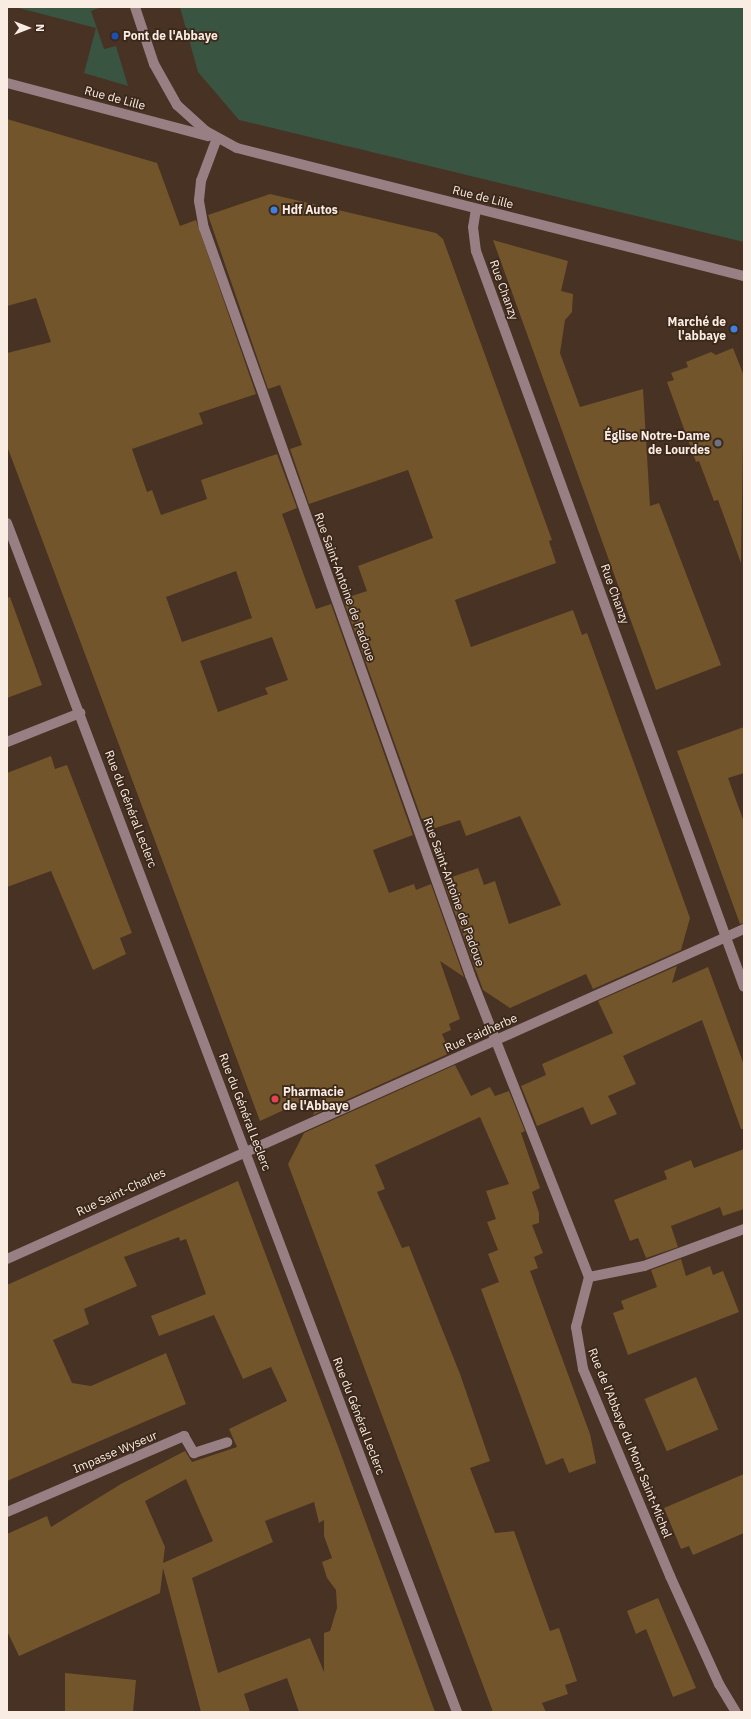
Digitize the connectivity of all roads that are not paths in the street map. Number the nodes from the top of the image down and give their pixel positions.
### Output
1 (135, 7) edge
2 (7, 83) edge
3 (217, 138) junction
4 (476, 209) junction
5 (744, 276) edge
6 (7, 523) edge
7 (80, 713) junction
8 (7, 742) edge
9 (744, 929) edge
10 (726, 938) junction
11 (744, 987) edge
12 (496, 1041) junction
13 (245, 1150) junction
14 (744, 1229) edge
15 (7, 1259) edge
16 (589, 1277) junction
17 (227, 1442) dead end
18 (7, 1512) edge
19 (457, 1712) edge
20 (736, 1712) edge

1 - 3 street, Rue de Lille
2 - 3 street, Rue de Lille
3 - 4 street, Rue de Lille
3 - 12 street, Rue Saint-Antoine de Padoue
4 - 5 street, Rue de Lille
4 - 10 street, Rue Chanzy
6 - 7 street, Rue du Général Leclerc
7 - 8 street
7 - 13 street, Rue du Général Leclerc
9 - 10 street, Rue Faidherbe
10 - 11 street, Rue Chanzy
10 - 12 street, Rue Faidherbe
12 - 13 street, Rue Faidherbe
12 - 16 street
13 - 15 street, Rue Saint-Charles
13 - 19 street, Rue du Général Leclerc
14 - 16 street
16 - 20 street, Rue de l'Abbaye du Mont Saint-Michel
17 - 18 street, Impasse Wyseur

